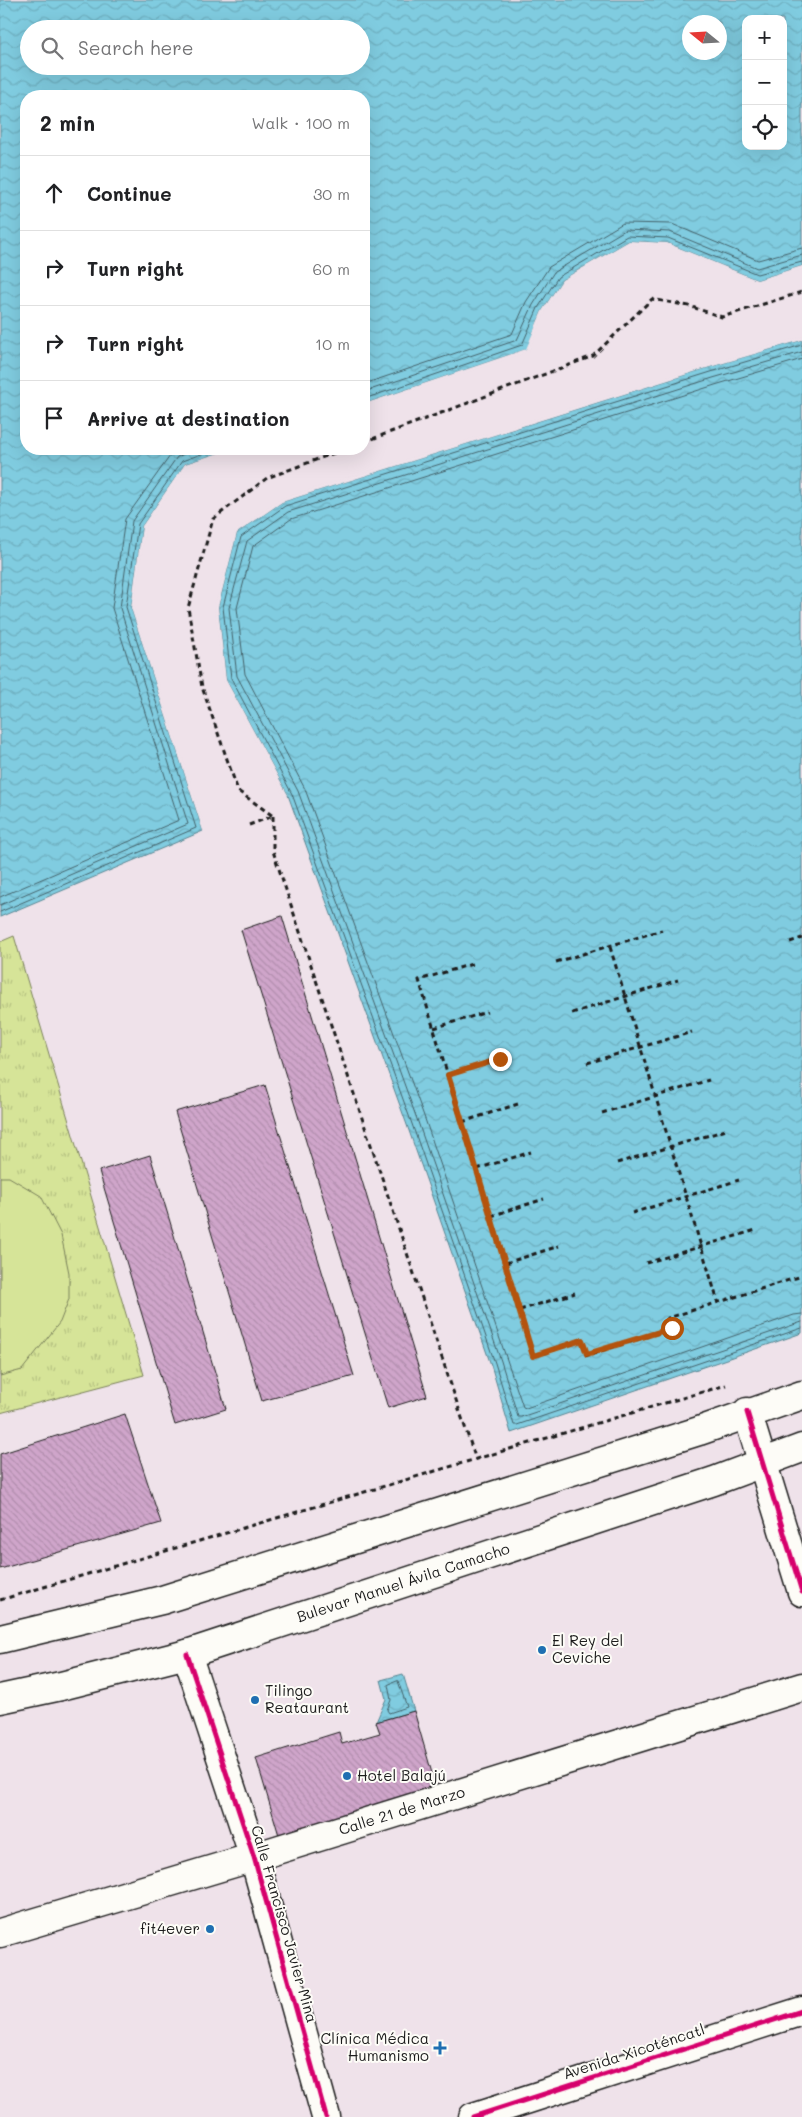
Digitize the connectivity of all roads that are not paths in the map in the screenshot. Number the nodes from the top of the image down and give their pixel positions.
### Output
1 (802, 1395) edge
2 (747, 1412) junction
3 (802, 1448) edge
4 (762, 1463) junction
5 (802, 1592) edge
6 (0, 1639) edge
7 (187, 1654) junction
8 (802, 1687) edge
9 (0, 1699) edge
10 (254, 1857) junction
11 (0, 1933) edge
12 (802, 2011) edge
13 (326, 2117) edge
14 (473, 2117) edge

1 - 2 main road
2 - 4 main road
2 - 6 main road
3 - 4 main road, Bulevar Manuel Ávila Camacho
4 - 5 main road
4 - 7 main road, Bulevar Manuel Ávila Camacho
7 - 9 main road, Bulevar Manuel Ávila Camacho
7 - 10 main road, Calle Francisco Javier Mina
8 - 10 main road, Calle 21 de Marzo
10 - 11 main road, Calle 21 de Marzo
10 - 13 main road, Calle Francisco Javier Mina
12 - 14 main road, Avenida Xicoténcatl

